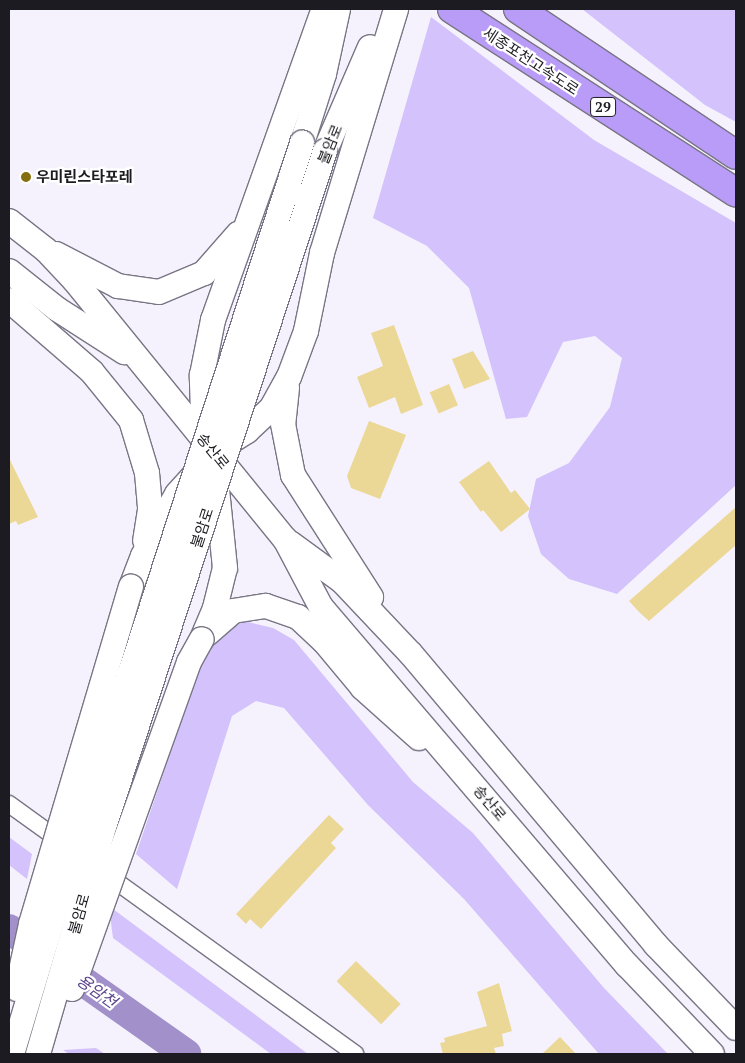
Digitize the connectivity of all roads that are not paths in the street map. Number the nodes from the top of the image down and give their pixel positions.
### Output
1 (324, 9) edge
2 (338, 9) edge
3 (387, 9) edge
4 (396, 9) edge
5 (518, 9) edge
6 (461, 15) edge
7 (736, 155) edge
8 (736, 193) edge
9 (252, 215) junction
10 (9, 221) edge
11 (46, 250) junction
12 (9, 271) edge
13 (9, 300) edge
14 (140, 362) junction
15 (289, 377) junction
16 (214, 452) junction
17 (285, 539) junction
18 (143, 556) junction
19 (202, 639) junction
20 (400, 643) junction
21 (489, 802) junction
22 (9, 804) edge
23 (736, 1028) edge
24 (9, 1030) edge
25 (9, 1050) edge
26 (14, 1054) edge
27 (38, 1054) edge
28 (48, 1054) edge
29 (354, 1054) edge
30 (712, 1054) edge

1 - 9 street
2 - 26 street, 불암로, bridge
3 - 27 street, 불암로, bridge
4 - 15 street
5 - 7 highway, 29
6 - 8 highway, 세종포천고속도로 / 29
9 - 11 street
9 - 16 street
10 - 11 street, 송산로
11 - 14 street, 송산로
12 - 14 street, 송산로
13 - 18 street
14 - 16 street, 송산로
15 - 16 street
15 - 20 street
16 - 17 street, 송산로
16 - 18 street
16 - 19 street
17 - 20 street, 송산로
17 - 21 street, 송산로
18 - 24 street, bridge
19 - 21 street
19 - 28 street, bridge
20 - 23 street, 송산로
21 - 30 street, 송산로
22 - 29 street
25 - 26 street

